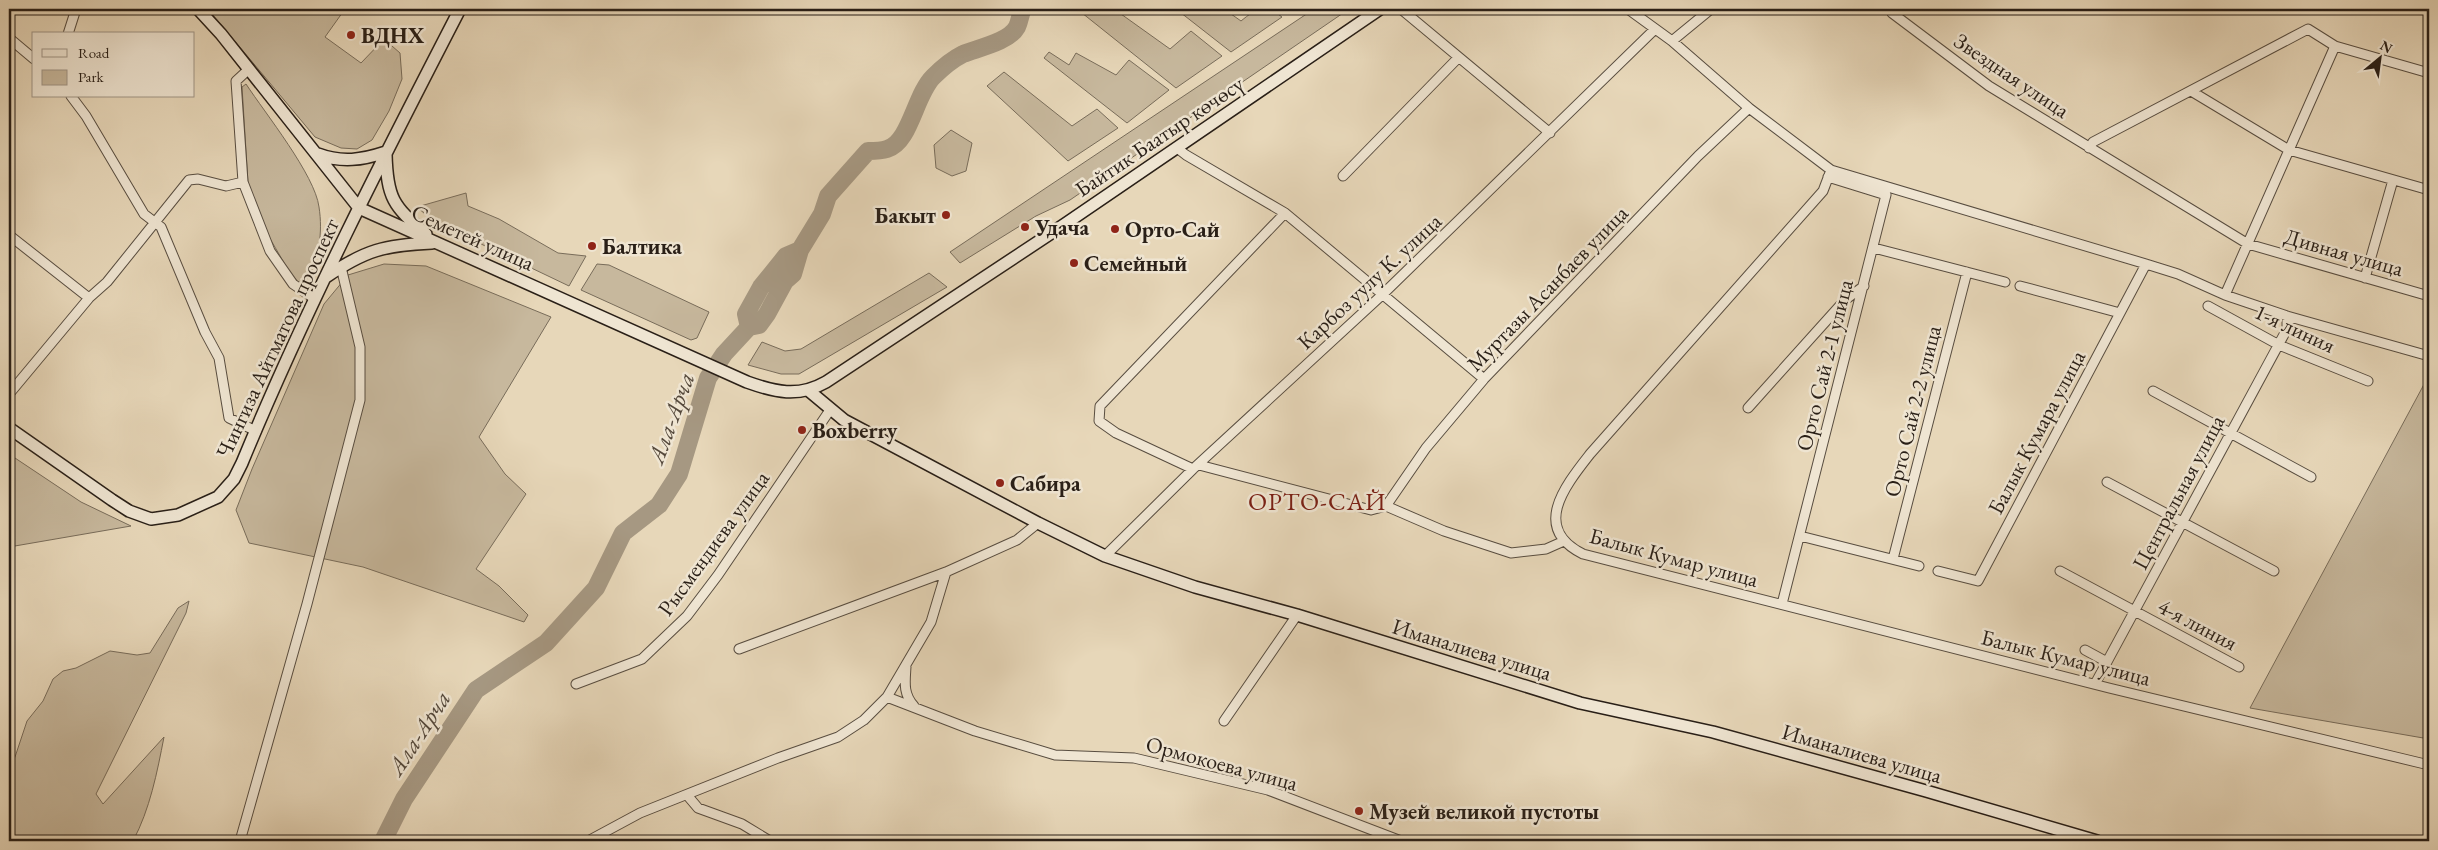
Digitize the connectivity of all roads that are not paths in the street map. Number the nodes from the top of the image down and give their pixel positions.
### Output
1 (76, 9) edge
2 (198, 9) edge
3 (460, 9) edge
4 (1380, 9) edge
5 (1400, 9) edge
6 (1628, 9) edge
7 (1710, 9) edge
8 (1892, 13) dead end
9 (1656, 30) junction
10 (69, 32) edge
11 (9, 38) edge
12 (1672, 41) junction
13 (2335, 46) junction
14 (32, 57) edge
15 (1458, 58) junction
16 (250, 69) junction
17 (2429, 73) edge
18 (2190, 91) junction
19 (72, 98) edge
20 (1749, 108) junction
21 (1550, 132) junction
22 (1177, 148) junction
23 (2089, 148) junction
24 (2289, 150) junction
25 (386, 152) junction
26 (318, 154) junction
27 (1830, 174) junction
28 (1343, 176) dead end
29 (2393, 180) junction
30 (243, 182) junction
31 (2429, 190) edge
32 (359, 208) junction
33 (1285, 213) junction
34 (154, 222) junction
35 (9, 235) edge
36 (436, 243) junction
37 (2248, 244) junction
38 (1874, 248) junction
39 (2146, 264) junction
40 (341, 267) junction
41 (1967, 272) junction
42 (326, 277) junction
43 (2365, 278) junction
44 (2005, 282) dead end
45 (1864, 286) junction
46 (2020, 286) dead end
47 (1382, 295) junction
48 (2225, 295) junction
49 (2429, 296) edge
50 (89, 298) junction
51 (315, 299) junction
52 (2208, 306) dead end
53 (2120, 313) junction
54 (2287, 316) junction
55 (2279, 345) junction
56 (2429, 356) edge
57 (1484, 379) junction
58 (2368, 382) dead end
59 (808, 390) junction
60 (2153, 391) dead end
61 (9, 394) edge
62 (1748, 408) dead end
63 (830, 410) junction
64 (9, 428) edge
65 (256, 431) junction
66 (2230, 434) junction
67 (1196, 467) junction
68 (2311, 477) dead end
69 (2106, 482) dead end
70 (1386, 506) junction
71 (1038, 523) junction
72 (2182, 523) junction
73 (1800, 536) junction
74 (1564, 541) junction
75 (1105, 556) junction
76 (1893, 559) junction
77 (1919, 566) dead end
78 (1938, 571) dead end
79 (2060, 571) dead end
80 (2274, 571) dead end
81 (946, 572) junction
82 (1782, 604) junction
83 (2135, 611) junction
84 (1297, 615) junction
85 (739, 649) dead end
86 (2085, 650) dead end
87 (2107, 662) junction
88 (907, 664) junction
89 (2239, 667) dead end
90 (576, 684) dead end
91 (2096, 684) junction
92 (887, 697) junction
93 (914, 706) junction
94 (1224, 721) dead end
95 (2429, 765) edge
96 (687, 795) junction
97 (240, 841) edge
98 (588, 841) edge
99 (770, 841) edge
100 (1401, 841) edge
101 (2096, 841) edge

1 - 10 street
2 - 16 main road, Семетей улица
3 - 25 main road, Чингиза Айтматова проспект
4 - 22 main road, Байтик Баатыр көчөсү
5 - 15 street
6 - 9 street
7 - 12 street
8 - 23 street, Звездная улица
9 - 12 street
9 - 21 street, Карбоз уулу К. улица
11 - 14 street
12 - 20 street
13 - 17 street
13 - 18 street
13 - 24 street
15 - 21 street
15 - 28 street
16 - 26 main road, Семетей улица
16 - 30 street
18 - 23 street
18 - 24 street
19 - 34 street
20 - 27 street
20 - 57 street, Муртазы Асанбаев улица
21 - 47 street, Карбоз уулу К. улица
22 - 33 street
22 - 59 main road, Байтик Баатыр көчөсү
23 - 37 street, Звездная улица
24 - 29 street
24 - 37 street
25 - 26 main road
25 - 32 main road, Чингиза Айтматова проспект
25 - 36 main road
26 - 32 main road, Семетей улица
27 - 38 street, Орто Сай 2-1 улица
27 - 39 street
27 - 74 street, Балык Кумар улица
29 - 31 street
29 - 43 street
30 - 34 street
30 - 51 street
32 - 36 main road, Семетей улица
32 - 42 main road, Чингиза Айтматова проспект
33 - 47 street
33 - 67 street
34 - 50 street
34 - 65 street
35 - 50 street
36 - 40 main road
36 - 59 main road, Семетей улица
37 - 43 street, Дивная улица
37 - 48 street
38 - 41 street
38 - 45 street, Орто Сай 2-1 улица
39 - 48 street
39 - 53 street, Балык Кумара улица
40 - 42 main road
40 - 97 street
41 - 44 street
41 - 76 street, Орто Сай 2-2 улица
42 - 51 main road, Чингиза Айтматова проспект
43 - 49 street, Дивная улица
45 - 62 street
45 - 73 street, Орто Сай 2-1 улица
46 - 53 street
47 - 57 street
47 - 67 street, Карбоз уулу К. улица
48 - 54 street
50 - 61 street
51 - 65 main road, Чингиза Айтматова проспект
52 - 55 street, 1-я линия
53 - 78 street, Балык Кумара улица
54 - 55 street, Центральная улица
54 - 56 street
55 - 58 street, 1-я линия
55 - 66 street, Центральная улица
57 - 70 street, Муртазы Асанбаев улица
59 - 63 main road, Иманалиева улица
60 - 66 street
63 - 71 main road, Иманалиева улица
63 - 90 street, Рысмендиева улица
64 - 65 main road, Чингиза Айтматова проспект
66 - 68 street
66 - 72 street, Центральная улица
67 - 70 street
67 - 75 street, Карбоз уулу К. улица
69 - 72 street
70 - 74 street
71 - 75 main road, Иманалиева улица
71 - 81 street
72 - 80 street
72 - 83 street, Центральная улица
73 - 76 street
73 - 82 street, Орто Сай 2-1 улица
74 - 82 street, Балык Кумар улица
75 - 84 main road, Иманалиева улица
76 - 77 street
79 - 83 street, 4-я линия
81 - 85 street
81 - 88 street
82 - 91 street, Балык Кумар улица
83 - 87 street, Центральная улица
83 - 89 street, 4-я линия
84 - 94 street
84 - 101 main road, Иманалиева улица
86 - 87 street
87 - 91 street, Центральная улица
88 - 92 street
88 - 93 street
91 - 95 street, Балык Кумар улица
92 - 93 street, Ормокоева улица
92 - 96 street
93 - 100 street, Ормокоева улица
96 - 98 street
96 - 99 street

